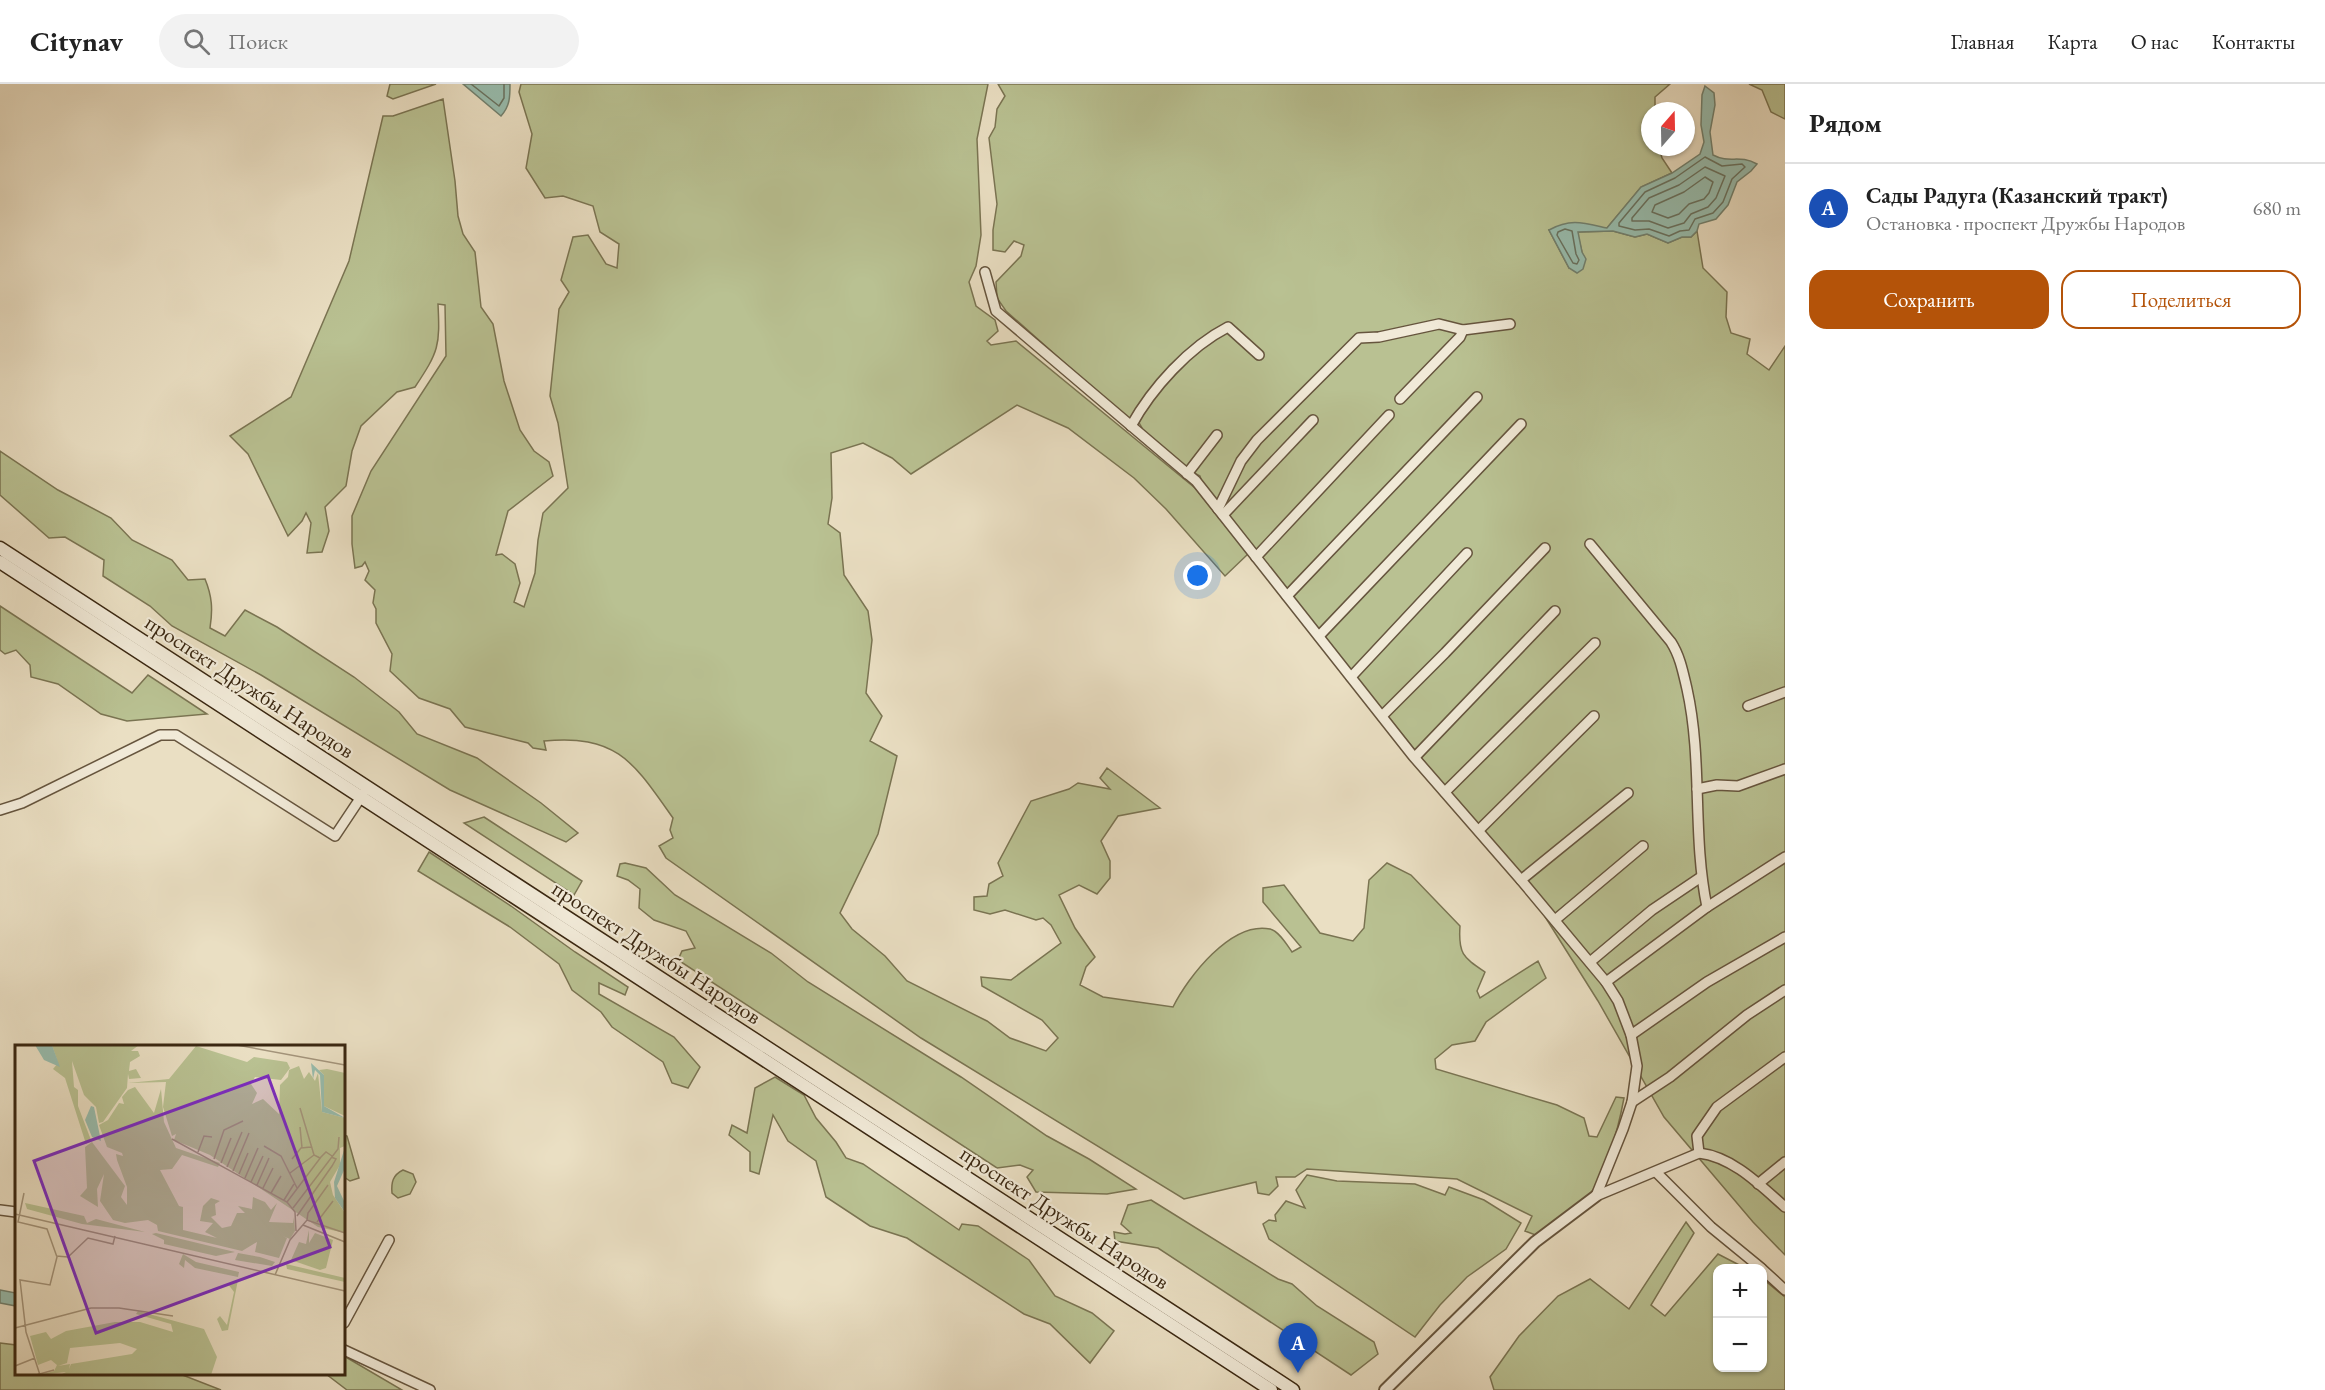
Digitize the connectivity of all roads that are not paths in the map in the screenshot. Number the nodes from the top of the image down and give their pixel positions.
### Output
1 (985, 272) dead end
2 (1510, 324) dead end
3 (1463, 330) junction
4 (1260, 356) dead end
5 (1477, 397) dead end
6 (1400, 399) dead end
7 (1389, 415) dead end
8 (1313, 420) dead end
9 (1521, 424) dead end
10 (1131, 426) junction
11 (1217, 435) dead end
12 (1187, 474) junction
13 (1220, 512) junction
14 (1590, 544) dead end
15 (0, 548) edge
16 (1545, 548) dead end
17 (1467, 553) dead end
18 (1256, 557) junction
19 (0, 562) edge
20 (1287, 596) junction
21 (1555, 611) dead end
22 (1319, 636) junction
23 (1595, 643) dead end
24 (1351, 677) junction
25 (1785, 692) edge
26 (1748, 706) dead end
27 (1382, 716) junction
28 (1594, 716) dead end
29 (1415, 757) junction
30 (1785, 769) edge
31 (1697, 789) junction
32 (1445, 792) junction
33 (364, 793) junction
34 (1628, 793) dead end
35 (0, 810) edge
36 (1479, 830) junction
37 (1643, 846) dead end
38 (1785, 857) edge
39 (1701, 877) junction
40 (1521, 880) junction
41 (1707, 907) junction
42 (1555, 920) junction
43 (1785, 937) edge
44 (1590, 962) junction
45 (1606, 982) junction
46 (1785, 990) edge
47 (1631, 1035) junction
48 (1785, 1058) edge
49 (1632, 1102) junction
50 (1699, 1153) junction
51 (1785, 1162) edge
52 (1656, 1172) junction
53 (1758, 1184) junction
54 (1596, 1196) junction
55 (1785, 1207) edge
56 (0, 1210) edge
57 (15, 1212) edge
58 (389, 1239) dead end
59 (1756, 1264) edge
60 (1767, 1274) edge
61 (1785, 1290) edge
62 (345, 1321) edge
63 (345, 1350) edge
64 (430, 1390) edge
65 (1271, 1390) edge
66 (1293, 1390) edge
67 (1385, 1390) edge

1 - 10 street
2 - 3 street
3 - 6 street
3 - 13 street
4 - 10 street
5 - 20 street
7 - 18 street
8 - 13 street
9 - 22 street
10 - 12 street
11 - 12 street
12 - 13 street
13 - 18 street
14 - 31 street
15 - 33 main road, проспект Дружбы Народов
16 - 27 street
17 - 24 street
18 - 20 street
19 - 33 main road, проспект Дружбы Народов
20 - 22 street
21 - 29 street
22 - 24 street
23 - 32 street
24 - 27 street
25 - 26 street
27 - 29 street
28 - 36 street
29 - 32 street
30 - 31 street
31 - 39 street
32 - 36 street
33 - 35 street
33 - 65 main road, проспект Дружбы Народов
33 - 66 main road, проспект Дружбы Народов
34 - 40 street
36 - 40 street
37 - 42 street
38 - 41 street
39 - 41 street
39 - 44 street
40 - 42 street
41 - 45 street
42 - 44 street
43 - 47 street
44 - 45 street
45 - 47 street
46 - 49 street
47 - 49 street
48 - 50 street
49 - 54 street
50 - 52 street
50 - 53 street
51 - 53 street
52 - 54 street
52 - 59 street
53 - 55 street
54 - 67 street
56 - 57 street
58 - 62 street
60 - 61 street
63 - 64 street

